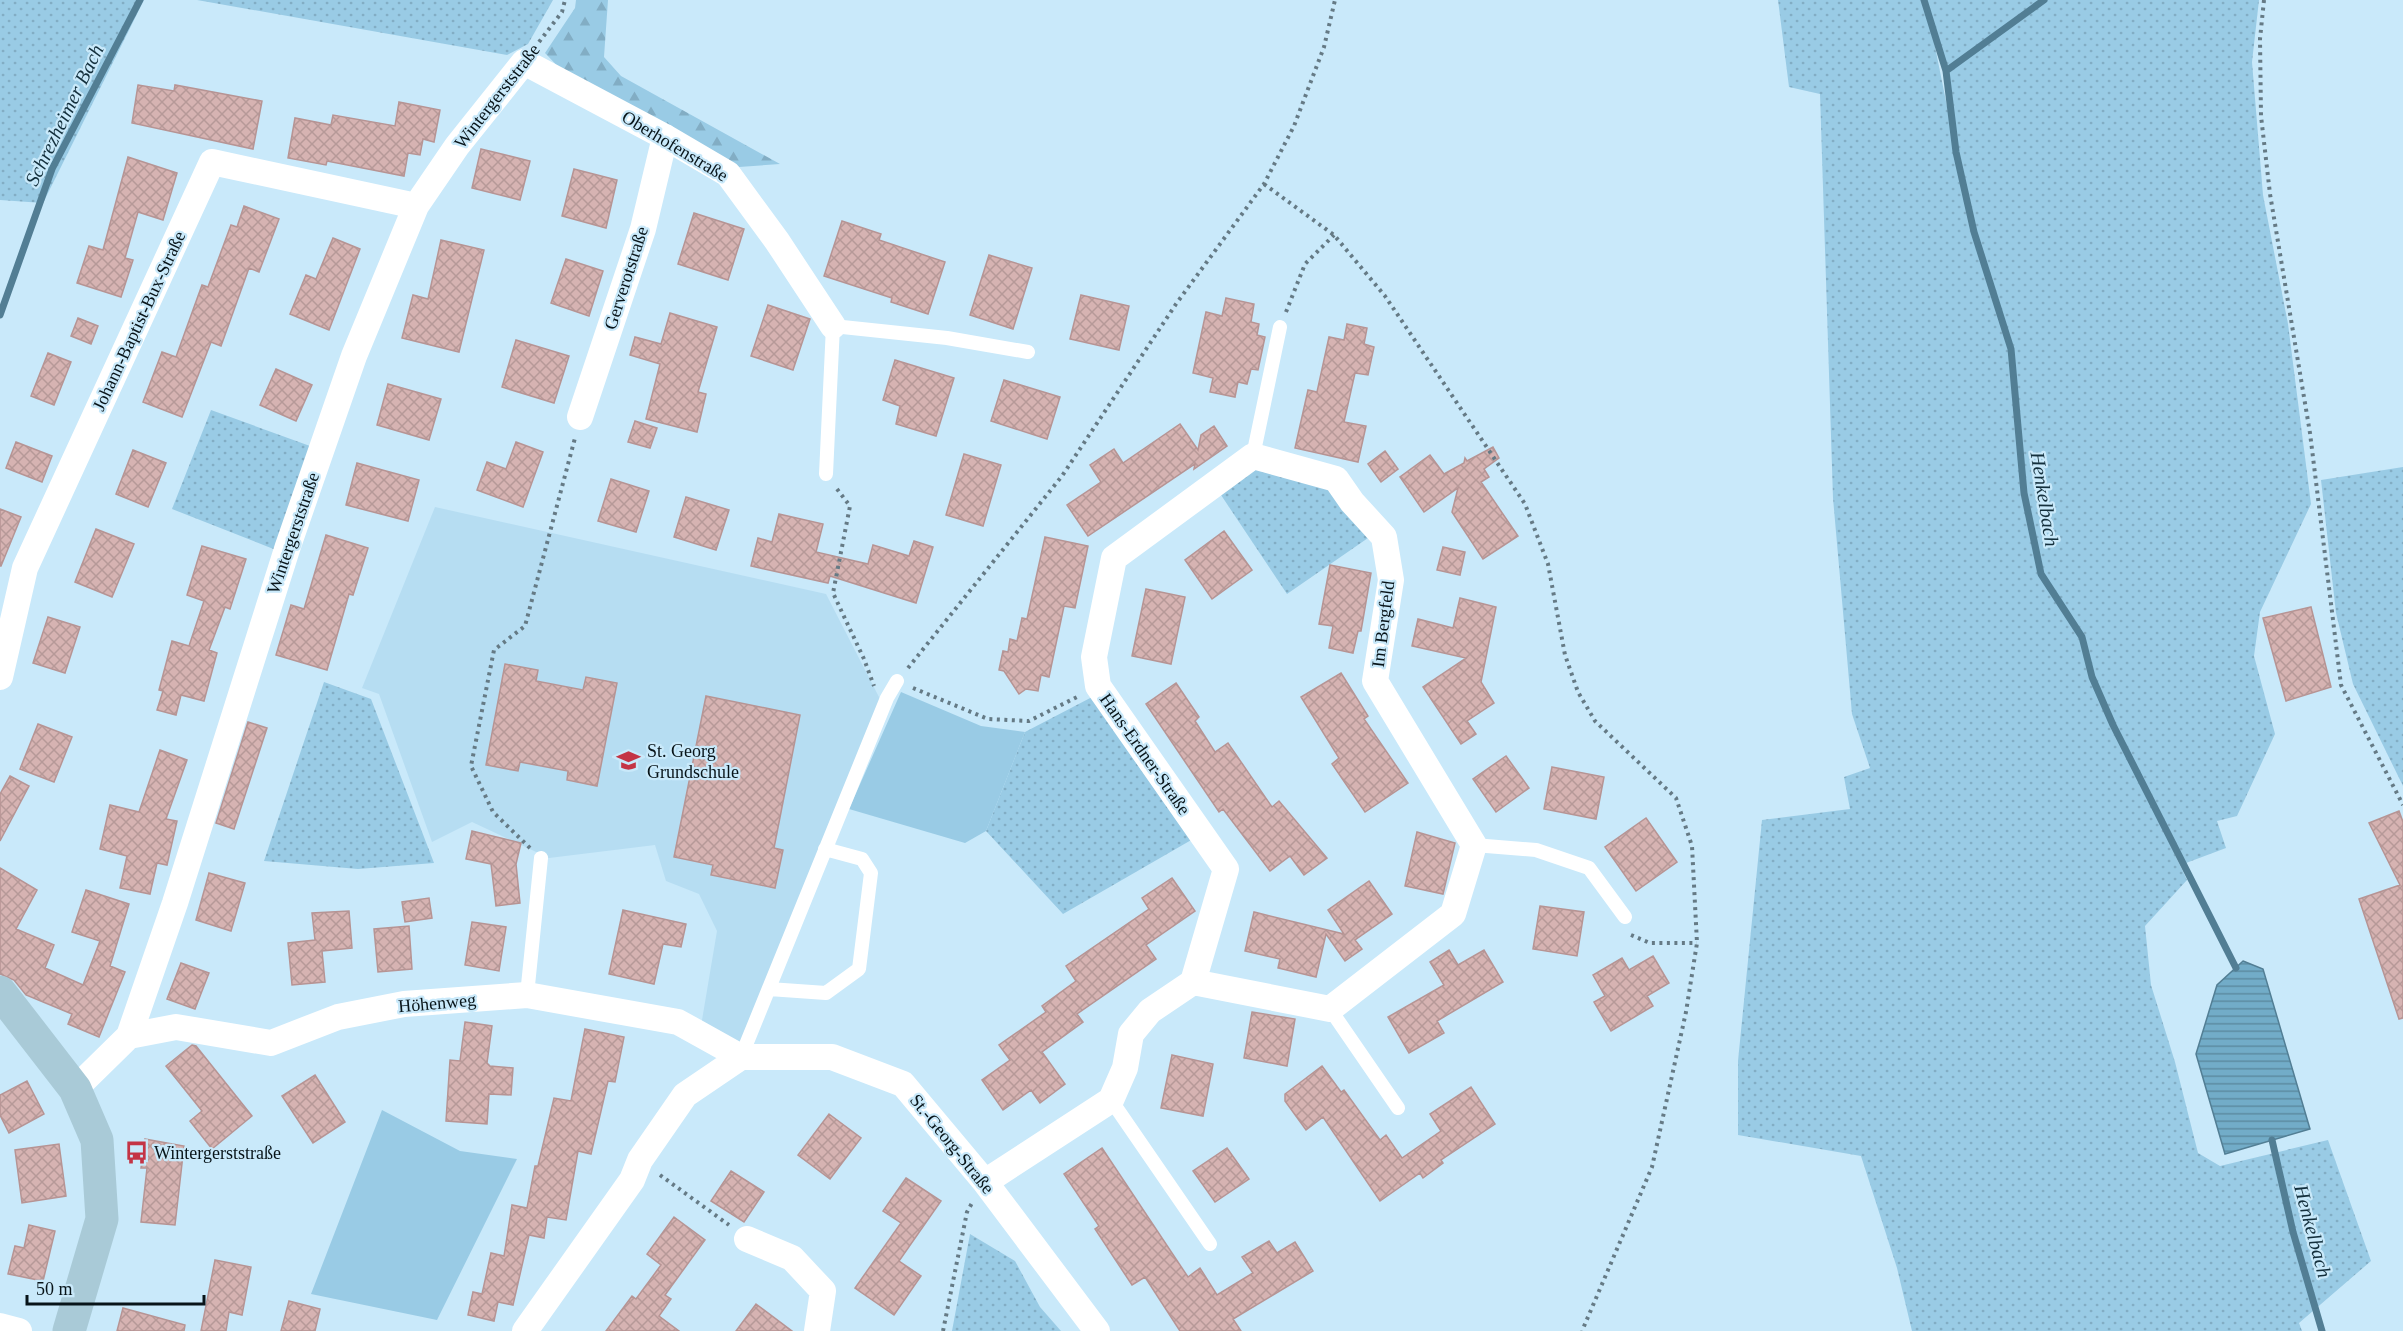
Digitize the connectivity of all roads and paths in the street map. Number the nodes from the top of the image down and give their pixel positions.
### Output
1 (565, 0) edge
2 (1335, 0) edge
3 (2264, 0) edge
4 (524, 62) junction
5 (665, 137) junction
6 (1264, 184) junction
7 (416, 206) junction
8 (1334, 235) junction
9 (833, 326) junction
10 (1280, 327) joint
11 (1028, 352) dead end
12 (580, 417) joint
13 (1253, 456) junction
14 (826, 474) joint
15 (0, 677) edge
16 (897, 681) junction
17 (1098, 686) junction
18 (887, 698) junction
19 (2403, 805) edge
20 (1474, 845) junction
21 (825, 849) junction
22 (541, 858) joint
23 (1625, 917) joint
24 (1697, 943) junction
25 (1193, 982) junction
26 (769, 989) junction
27 (0, 992) edge
28 (527, 995) junction
29 (1330, 1009) junction
30 (129, 1036) junction
31 (741, 1057) junction
32 (75, 1089) junction
33 (1112, 1100) junction
34 (1398, 1108) dead end
35 (640, 1160) junction
36 (985, 1182) junction
37 (747, 1239) joint
38 (1210, 1244) dead end
39 (0, 1326) edge
40 (19, 1331) edge
41 (69, 1331) edge
42 (525, 1331) edge
43 (817, 1331) edge
44 (943, 1331) edge
45 (1097, 1331) edge
46 (1582, 1331) edge

1 - 4 path, Wintergerststraße
2 - 6 path
3 - 19 path
4 - 5 street, Oberhofenstraße
4 - 7 street, Wintergerststraße
5 - 9 street, Oberhofenstraße
5 - 12 street, Gerverotstraße
6 - 8 path
6 - 16 path
7 - 15 street, Johann-Baptist-Bux-Straße
7 - 30 street, Wintergerststraße
8 - 10 path
8 - 24 path
9 - 11 lane
9 - 14 lane
10 - 13 lane
12 - 22 path
13 - 17 street, Hans-Erdner-Straße
13 - 20 street, Im Bergfeld
14 - 18 path
16 - 17 path
16 - 18 lane
17 - 25 street, Hans-Erdner-Straße
18 - 21 lane
20 - 23 lane
20 - 29 street
21 - 26 lane
21 - 26 lane
22 - 28 lane
23 - 24 path
24 - 46 path
25 - 29 street
25 - 33 street
26 - 31 lane
27 - 32 street
28 - 30 street, Höhenweg
28 - 31 street, Höhenweg
29 - 34 lane
30 - 32 street, Wintergerststraße
31 - 35 street
31 - 36 street, St.-Georg-Straße
32 - 41 street
33 - 36 street
33 - 38 lane
35 - 37 path
35 - 42 street
36 - 44 path
36 - 45 street, St.-Georg-Straße
37 - 43 street
39 - 40 street

